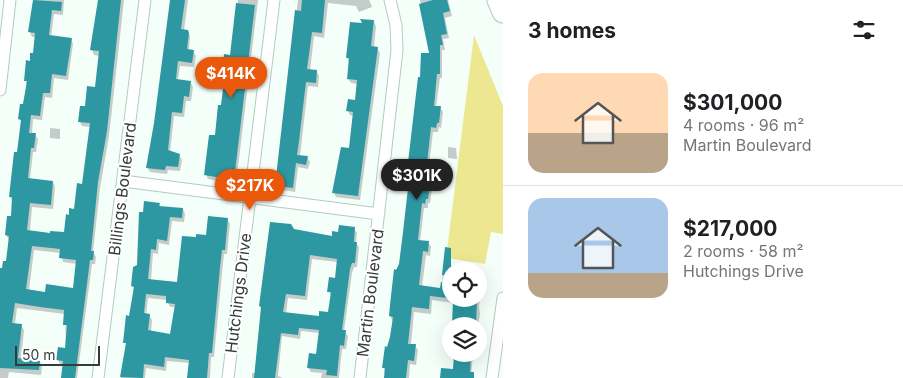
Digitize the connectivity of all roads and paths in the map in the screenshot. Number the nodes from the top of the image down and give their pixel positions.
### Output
1 (10, 0) edge
2 (145, 0) edge
3 (274, 0) edge
4 (390, 0) edge
5 (498, 0) edge
6 (503, 12) edge
7 (0, 90) edge
8 (123, 181) junction
9 (249, 198) junction
10 (379, 214) junction
11 (503, 298) edge
12 (98, 378) edge
13 (228, 378) edge
14 (360, 378) edge
15 (492, 378) edge

1 - 7 street
2 - 8 street, Billings Boulevard
3 - 9 street, Hutchings Drive
4 - 10 street, Martin Boulevard
5 - 6 highway
8 - 9 street
8 - 12 street, Billings Boulevard
9 - 10 street
9 - 13 street, Hutchings Drive
10 - 14 street, Martin Boulevard
11 - 15 street

